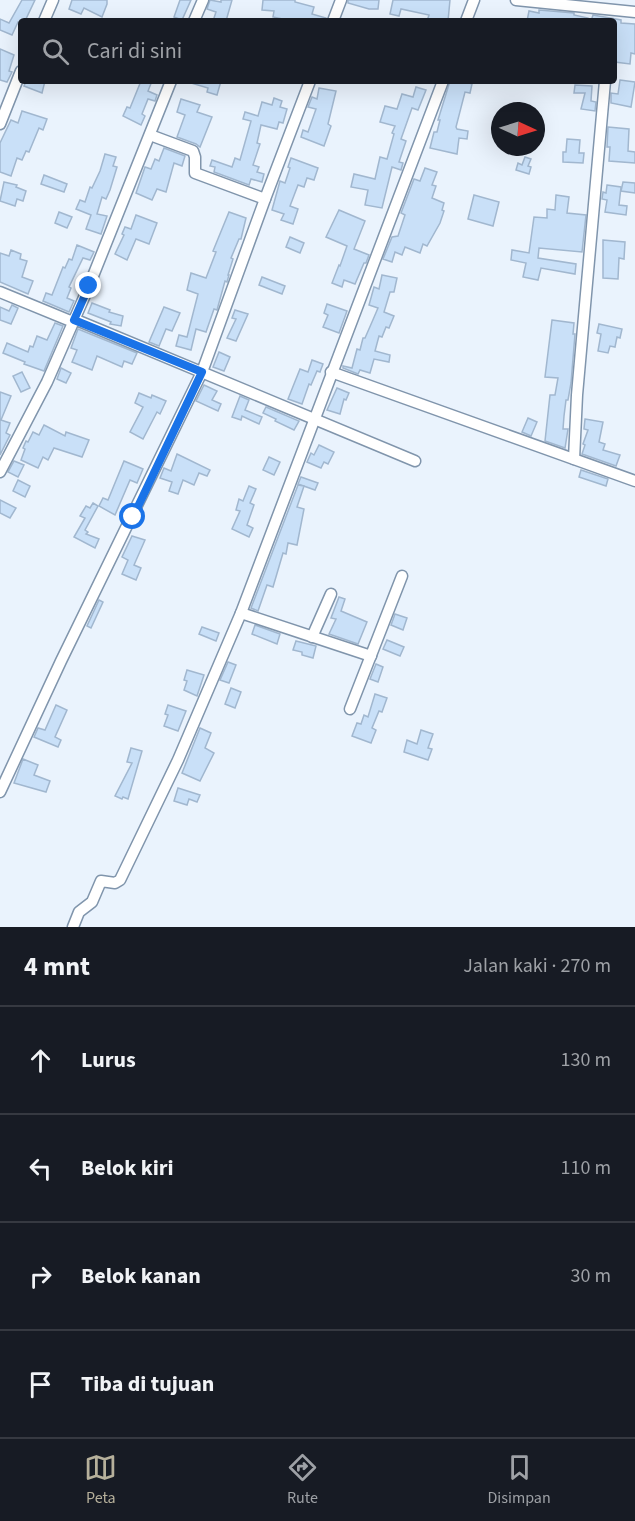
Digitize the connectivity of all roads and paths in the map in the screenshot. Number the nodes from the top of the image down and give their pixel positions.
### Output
1 (54, 0) edge
2 (202, 0) edge
3 (340, 0) edge
4 (474, 0) edge
5 (516, 0) edge
6 (530, 1) edge
7 (614, 6) edge
8 (635, 12) edge
9 (45, 18) edge
10 (195, 18) edge
11 (334, 18) edge
12 (467, 18) edge
13 (18, 79) edge
14 (170, 84) edge
15 (309, 84) edge
16 (442, 84) edge
17 (605, 84) edge
18 (0, 124) edge
19 (150, 135) junction
20 (265, 199) junction
21 (0, 292) edge
22 (73, 321) junction
23 (202, 372) junction
24 (331, 372) junction
25 (314, 418) junction
26 (574, 459) junction
27 (415, 460) dead end
28 (0, 472) edge
29 (635, 481) edge
30 (402, 576) dead end
31 (331, 594) dead end
32 (241, 613) junction
33 (312, 637) junction
34 (371, 656) junction
35 (350, 709) dead end
36 (0, 792) edge
37 (73, 927) edge

1 - 9 street
2 - 10 street
3 - 11 street
4 - 12 street
5 - 6 street
6 - 7 street
7 - 8 street
13 - 18 street
14 - 19 street
15 - 20 street
16 - 24 street
17 - 26 street
19 - 20 street
19 - 22 street
20 - 23 street
21 - 22 street
22 - 23 street
22 - 28 street
23 - 25 street
23 - 36 street
24 - 25 street
24 - 26 street
25 - 27 street
25 - 32 street
26 - 29 street
30 - 34 street
31 - 33 street
32 - 33 street
32 - 37 street
33 - 34 street
34 - 35 street

